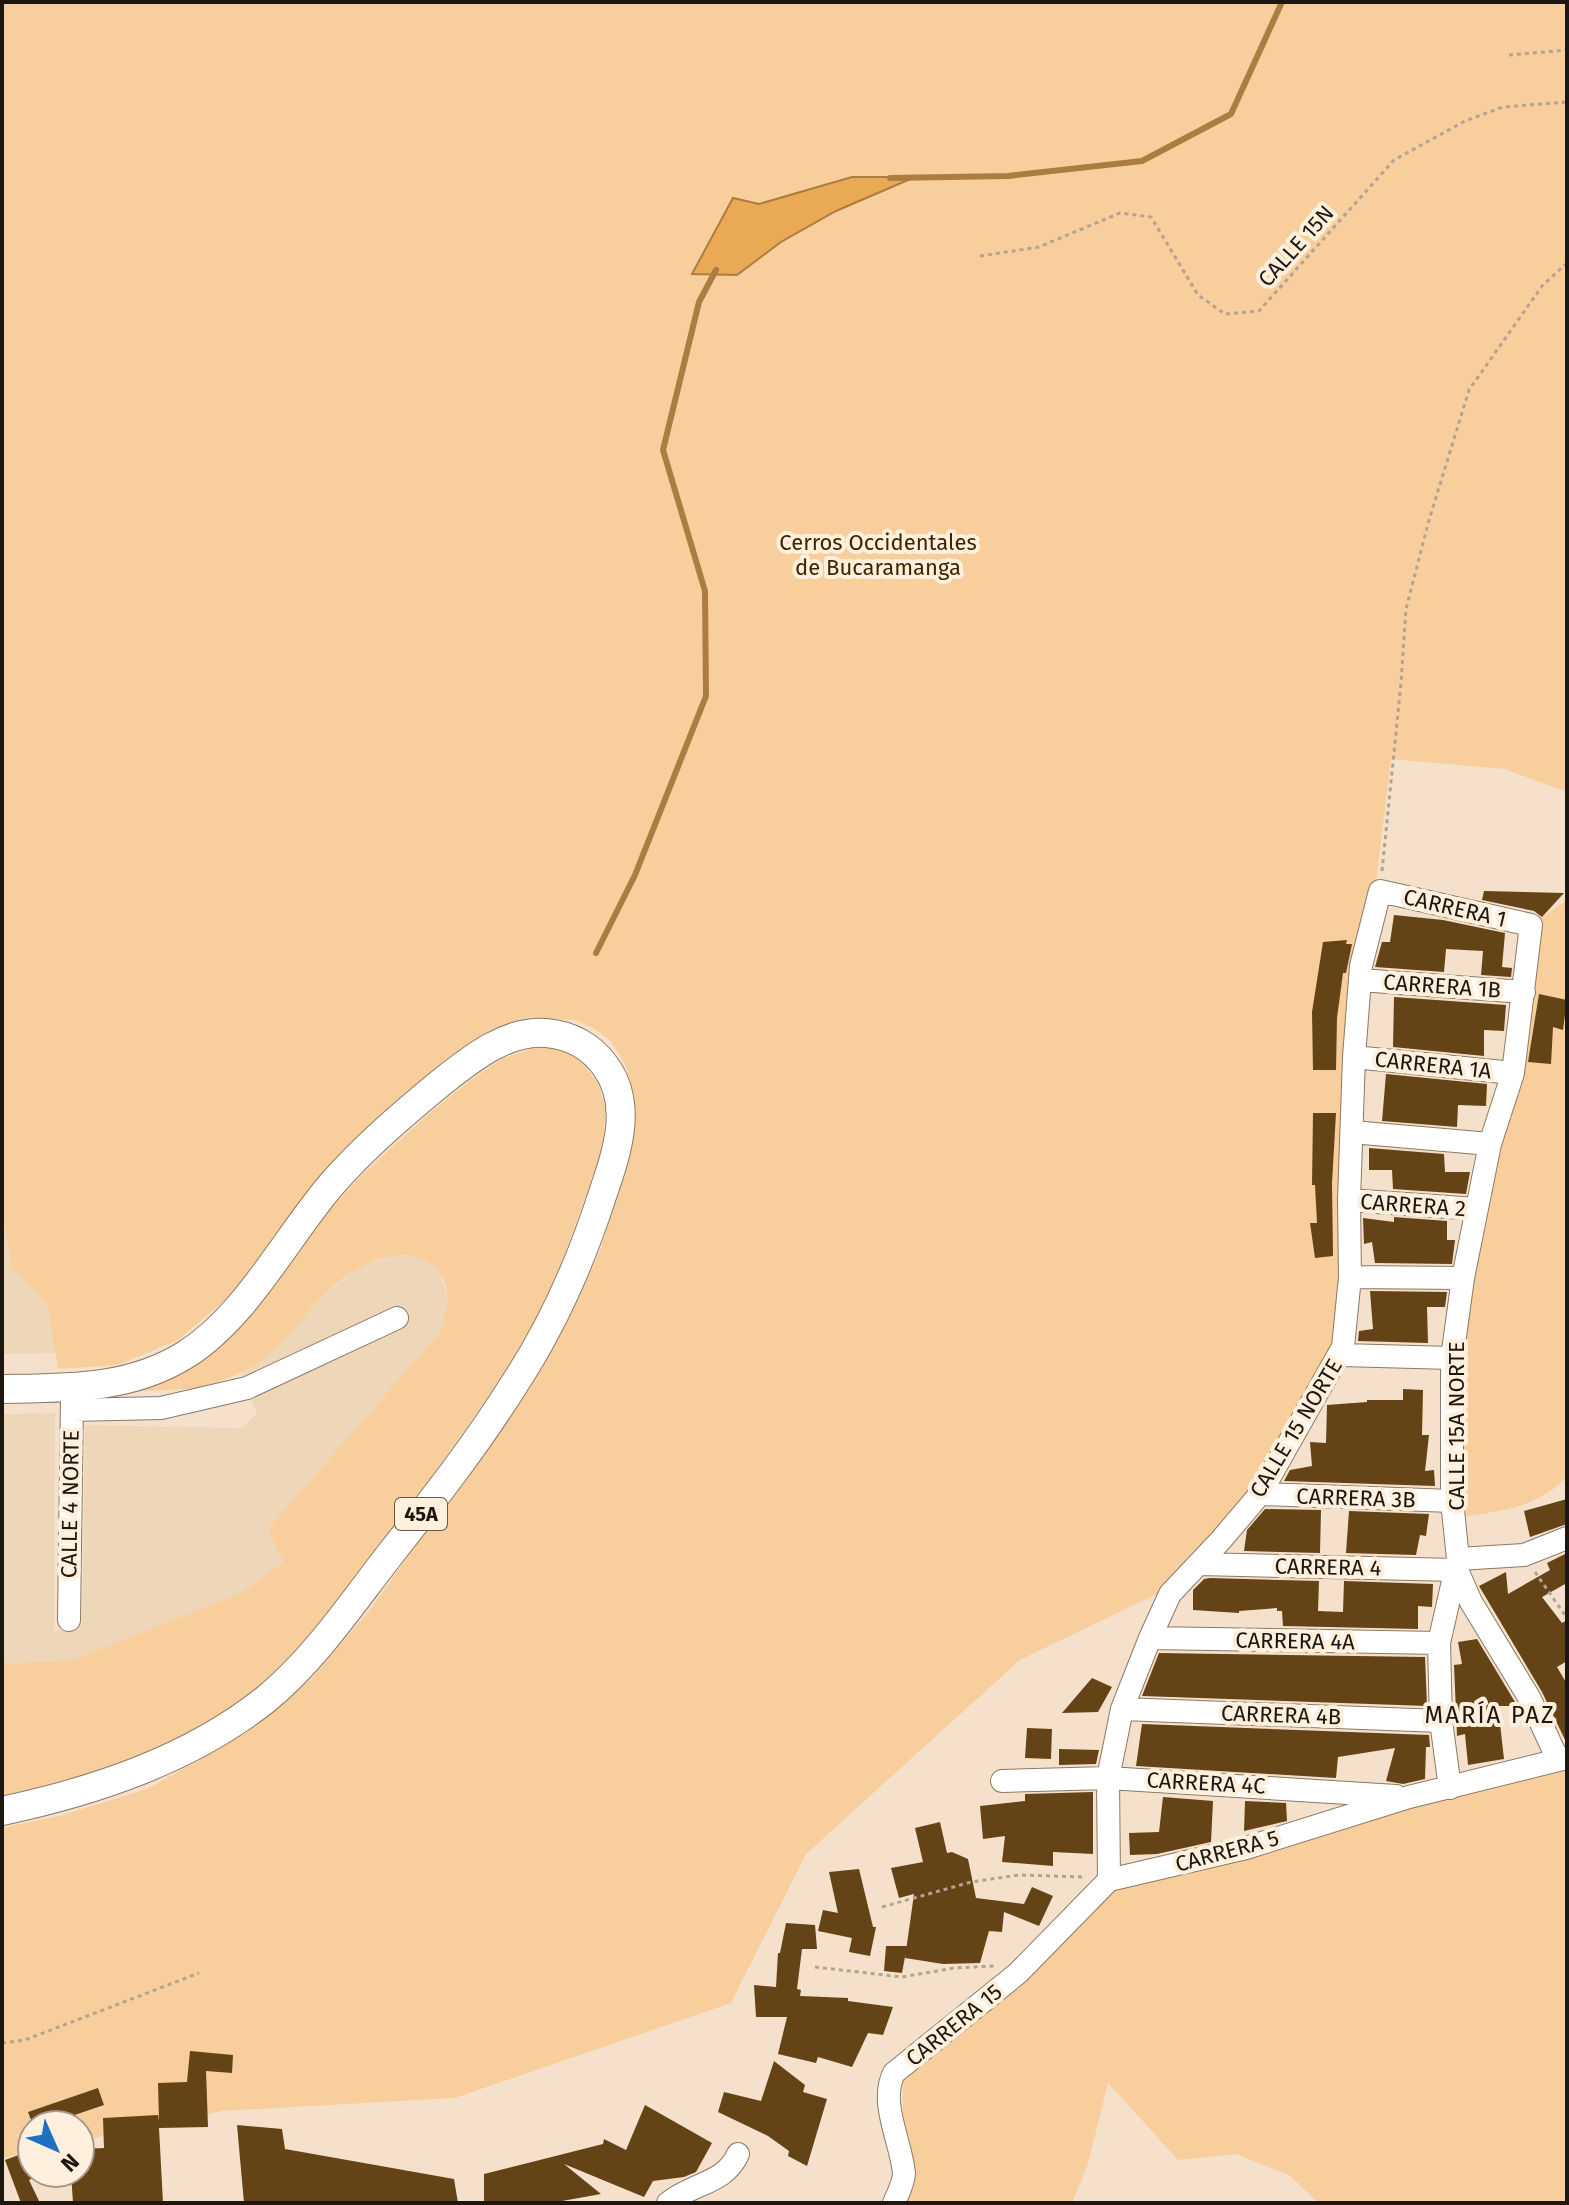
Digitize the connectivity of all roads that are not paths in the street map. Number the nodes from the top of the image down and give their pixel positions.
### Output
1 (1380, 891) joint
2 (1531, 925) joint
3 (1360, 980) junction
4 (1524, 992) junction
5 (1354, 1057) junction
6 (1513, 1073) junction
7 (1352, 1132) junction
8 (1490, 1144) junction
9 (1349, 1200) junction
10 (1476, 1209) junction
11 (1350, 1277) junction
12 (1463, 1278) junction
13 (397, 1318) dead end
14 (1341, 1355) junction
15 (1452, 1358) junction
16 (2, 1389) edge
17 (72, 1399) junction
18 (1260, 1494) junction
19 (1452, 1501) junction
20 (1567, 1538) edge
21 (1199, 1564) junction
22 (1457, 1564) junction
23 (69, 1620) dead end
24 (1150, 1638) junction
25 (1439, 1643) junction
26 (1122, 1709) junction
27 (1441, 1721) junction
28 (1563, 1759) edge
29 (1108, 1778) junction
30 (1002, 1781) dead end
31 (1450, 1788) junction
32 (1409, 1797) junction
33 (2, 1811) edge
34 (1109, 1880) junction
35 (738, 2154) dead end
36 (668, 2203) edge
37 (894, 2203) edge

1 - 2 street, CARRERA 1
1 - 3 street, CALLE 15 NORTE
2 - 4 street, CALLE 15A NORTE
3 - 4 street, CARRERA 1B
3 - 5 street, CALLE 15 NORTE
4 - 6 street, CALLE 15A NORTE
5 - 6 street, CARRERA 1A
5 - 7 street, CALLE 15 NORTE
6 - 8 street, CALLE 15A NORTE
7 - 8 street
7 - 9 street, CALLE 15 NORTE
8 - 10 street, CALLE 15A NORTE
9 - 10 street, CARRERA 2
9 - 11 street, CALLE 15 NORTE
10 - 12 street, CALLE 15A NORTE
11 - 12 street
11 - 14 street, CALLE 15 NORTE
12 - 15 street, CALLE 15A NORTE
13 - 17 street
14 - 15 street
14 - 18 street, CALLE 15 NORTE
15 - 19 street, CALLE 15A NORTE
16 - 17 main road, 45A
17 - 23 street, CALLE 4 NORTE
17 - 33 main road, 45A
18 - 19 street, CARRERA 3B
18 - 21 street, CALLE 15 NORTE
19 - 22 street, CALLE 15A NORTE
20 - 22 street, CARRERA 4
21 - 22 street, CARRERA 4
21 - 24 street, CALLE 15 NORTE
22 - 25 street, CALLE 15A NORTE
22 - 28 street
24 - 25 street, CARRERA 4A
24 - 26 street, CALLE 15 NORTE
25 - 27 street, CALLE 15A NORTE
26 - 27 street, CARRERA 4B
26 - 29 street, CALLE 15 NORTE
27 - 31 street, CALLE 15A NORTE
28 - 31 street, CARRERA 5
29 - 30 street, CARRERA 4C
29 - 32 street, CARRERA 4C
29 - 34 street, CALLE 15 NORTE
31 - 32 street, CARRERA 5
32 - 34 street, CARRERA 5
34 - 37 street, CARRERA 15
35 - 36 street

